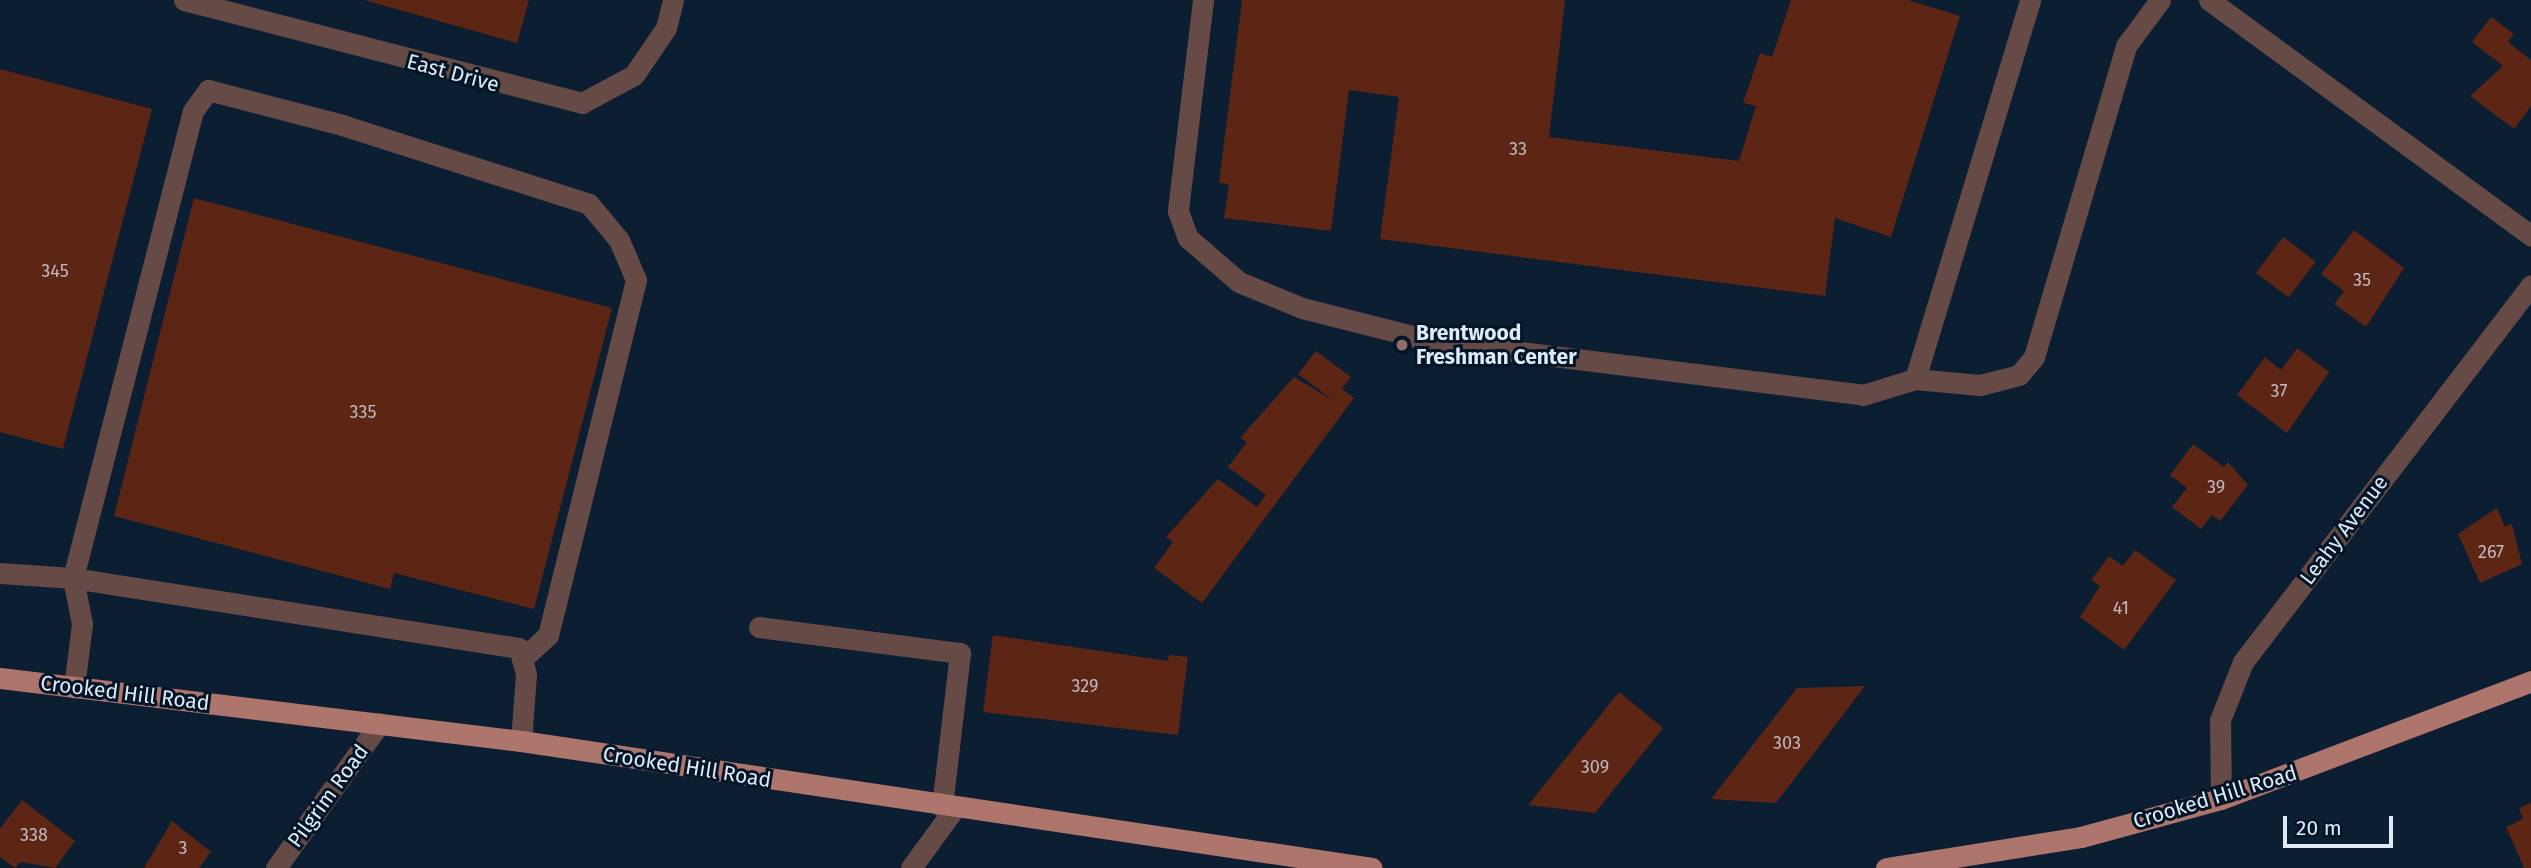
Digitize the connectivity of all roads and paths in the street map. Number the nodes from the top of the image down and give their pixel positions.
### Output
1 (184, 0) edge
2 (673, 0) edge
3 (1203, 0) edge
4 (2030, 0) edge
5 (2160, 0) edge
6 (2209, 0) edge
7 (2531, 236) edge
8 (2531, 285) edge
9 (1914, 379) junction
10 (0, 573) edge
11 (73, 578) junction
12 (760, 627) dead end
13 (522, 659) junction
14 (0, 678) edge
15 (2531, 681) edge
16 (74, 687) junction
17 (380, 723) junction
18 (521, 741) junction
19 (2221, 799) junction
20 (948, 808) junction
21 (276, 868) edge
22 (911, 868) edge
23 (1372, 868) edge
24 (1886, 868) edge

1 - 2 street, East Drive
3 - 9 street
4 - 9 street
5 - 9 street
6 - 7 street
8 - 19 street, Leahy Avenue
10 - 11 street
11 - 13 street
11 - 13 street
11 - 16 street
12 - 20 street
13 - 18 street
14 - 16 main road, Crooked Hill Road
15 - 19 main road, Crooked Hill Road
16 - 17 main road, Crooked Hill Road
17 - 18 main road, Crooked Hill Road
17 - 21 street, Pilgrim Road
18 - 20 main road, Crooked Hill Road
19 - 24 main road, Crooked Hill Road
20 - 22 street
20 - 23 main road, Crooked Hill Road

